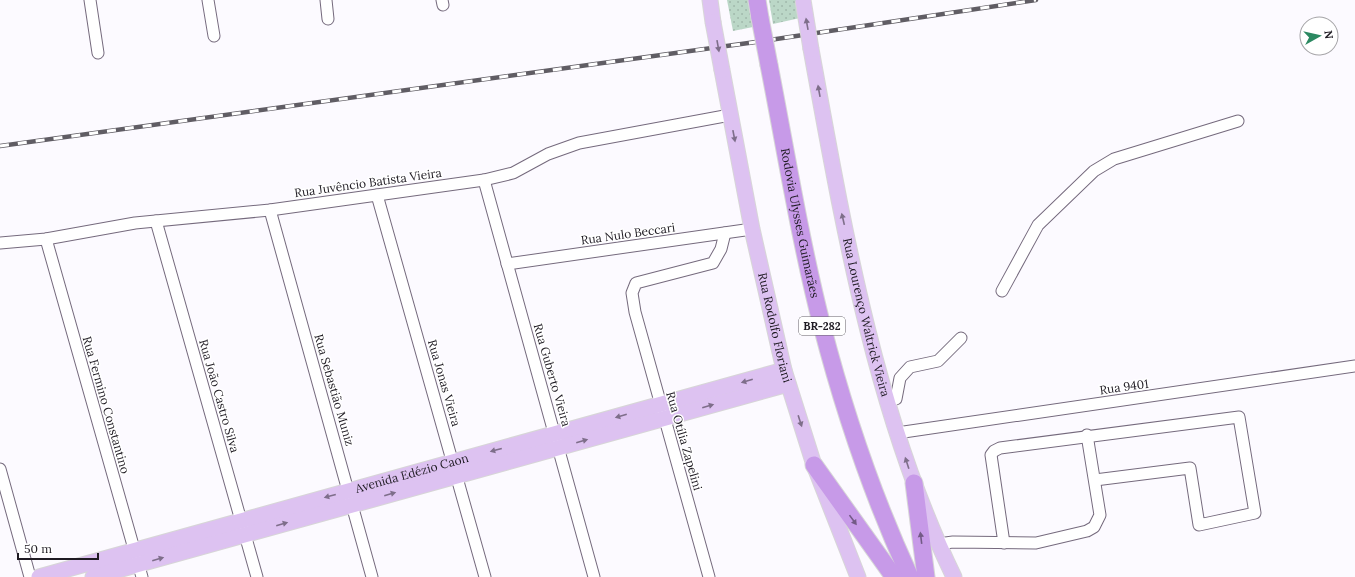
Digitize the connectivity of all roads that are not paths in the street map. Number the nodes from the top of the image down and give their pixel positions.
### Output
1 (90, 0) edge
2 (208, 0) edge
3 (326, 0) edge
4 (710, 0) edge
5 (757, 0) edge
6 (803, 0) edge
7 (328, 19) dead end
8 (214, 36) dead end
9 (98, 53) dead end
10 (730, 115) junction
11 (1238, 121) dead end
12 (484, 180) junction
13 (377, 195) junction
14 (270, 210) junction
15 (156, 221) junction
16 (752, 229) junction
17 (725, 233) junction
18 (46, 239) junction
19 (0, 243) edge
20 (507, 264) junction
21 (1002, 291) dead end
22 (961, 338) dead end
23 (1355, 366) edge
24 (786, 377) junction
25 (896, 399) dead end
26 (662, 411) junction
27 (897, 433) junction
28 (1087, 435) junction
29 (556, 441) junction
30 (814, 465) junction
31 (0, 469) edge
32 (455, 469) junction
33 (1095, 480) junction
34 (914, 483) junction
35 (350, 498) junction
36 (243, 528) junction
37 (1004, 543) junction
38 (938, 544) junction
39 (138, 564) edge
40 (30, 577) edge
41 (39, 577) edge
42 (93, 577) edge
43 (257, 577) edge
44 (372, 577) edge
45 (485, 577) edge
46 (594, 577) edge
47 (709, 577) edge
48 (858, 577) edge
49 (894, 577) edge
50 (910, 577) edge
51 (926, 577) edge
52 (954, 577) edge

1 - 9 street
2 - 8 street
3 - 7 street
4 -> 10 main road, Rua Rodolfo Floriani, bridge
5 - 50 highway, Rodovia Ulysses Guimarães / BR-282, bridge
27 -> 6 main road, Rua Lourenço Waltrick Vieira, bridge
10 - 12 street, Rua Juvêncio Batista Vieira
10 -> 16 main road, Rua Rodolfo Floriani
11 - 21 street
12 - 13 street, Rua Juvêncio Batista Vieira
12 - 20 street, Rua Guberto Vieira
13 - 14 street, Rua Juvêncio Batista Vieira
13 - 32 street, Rua Jonas Vieira
14 - 15 street, Rua Juvêncio Batista Vieira
14 - 35 street, Rua Sebastião Muniz
15 - 18 street, Rua Juvêncio Batista Vieira
15 - 36 street, Rua João Castro Silva
16 - 17 street, Rua Nulo Beccari
16 - 24 main road, Rua Rodolfo Floriani
17 - 20 street, Rua Nulo Beccari
17 - 26 street, Rua Otília Zapelini
18 - 19 street, Rua Juvêncio Batista Vieira
18 - 39 street, Rua Fermino Constantino
20 - 29 street, Rua Guberto Vieira
22 - 25 street
23 - 27 street, Rua 9401
24 - 26 main road, Avenida Edézio Caon
24 -> 30 main road, Rua Rodolfo Floriani
26 - 29 main road, Avenida Edézio Caon
26 - 47 street, Rua Otília Zapelini
34 -> 27 main road, Rua Lourenço Waltrick Vieira
28 - 33 street
28 - 33 street
28 - 37 street
29 - 32 main road, Avenida Edézio Caon
29 - 46 street, Rua Guberto Vieira
30 - 48 main road, Rua Rodolfo Floriani
30 -> 49 highway
31 - 40 street
32 - 35 main road, Avenida Edézio Caon
32 - 45 street, Rua Jonas Vieira
33 - 37 street
34 - 38 main road, Rua Lourenço Waltrick Vieira
51 -> 34 highway
35 - 36 main road, Avenida Edézio Caon
35 - 44 street, Rua Sebastião Muniz
36 - 39 main road, Avenida Edézio Caon
36 - 43 street, Rua João Castro Silva
37 - 38 street
38 - 52 main road, Rua Lourenço Waltrick Vieira
39 - 41 main road, Avenida Edézio Caon
39 - 42 main road, Avenida Edézio Caon

